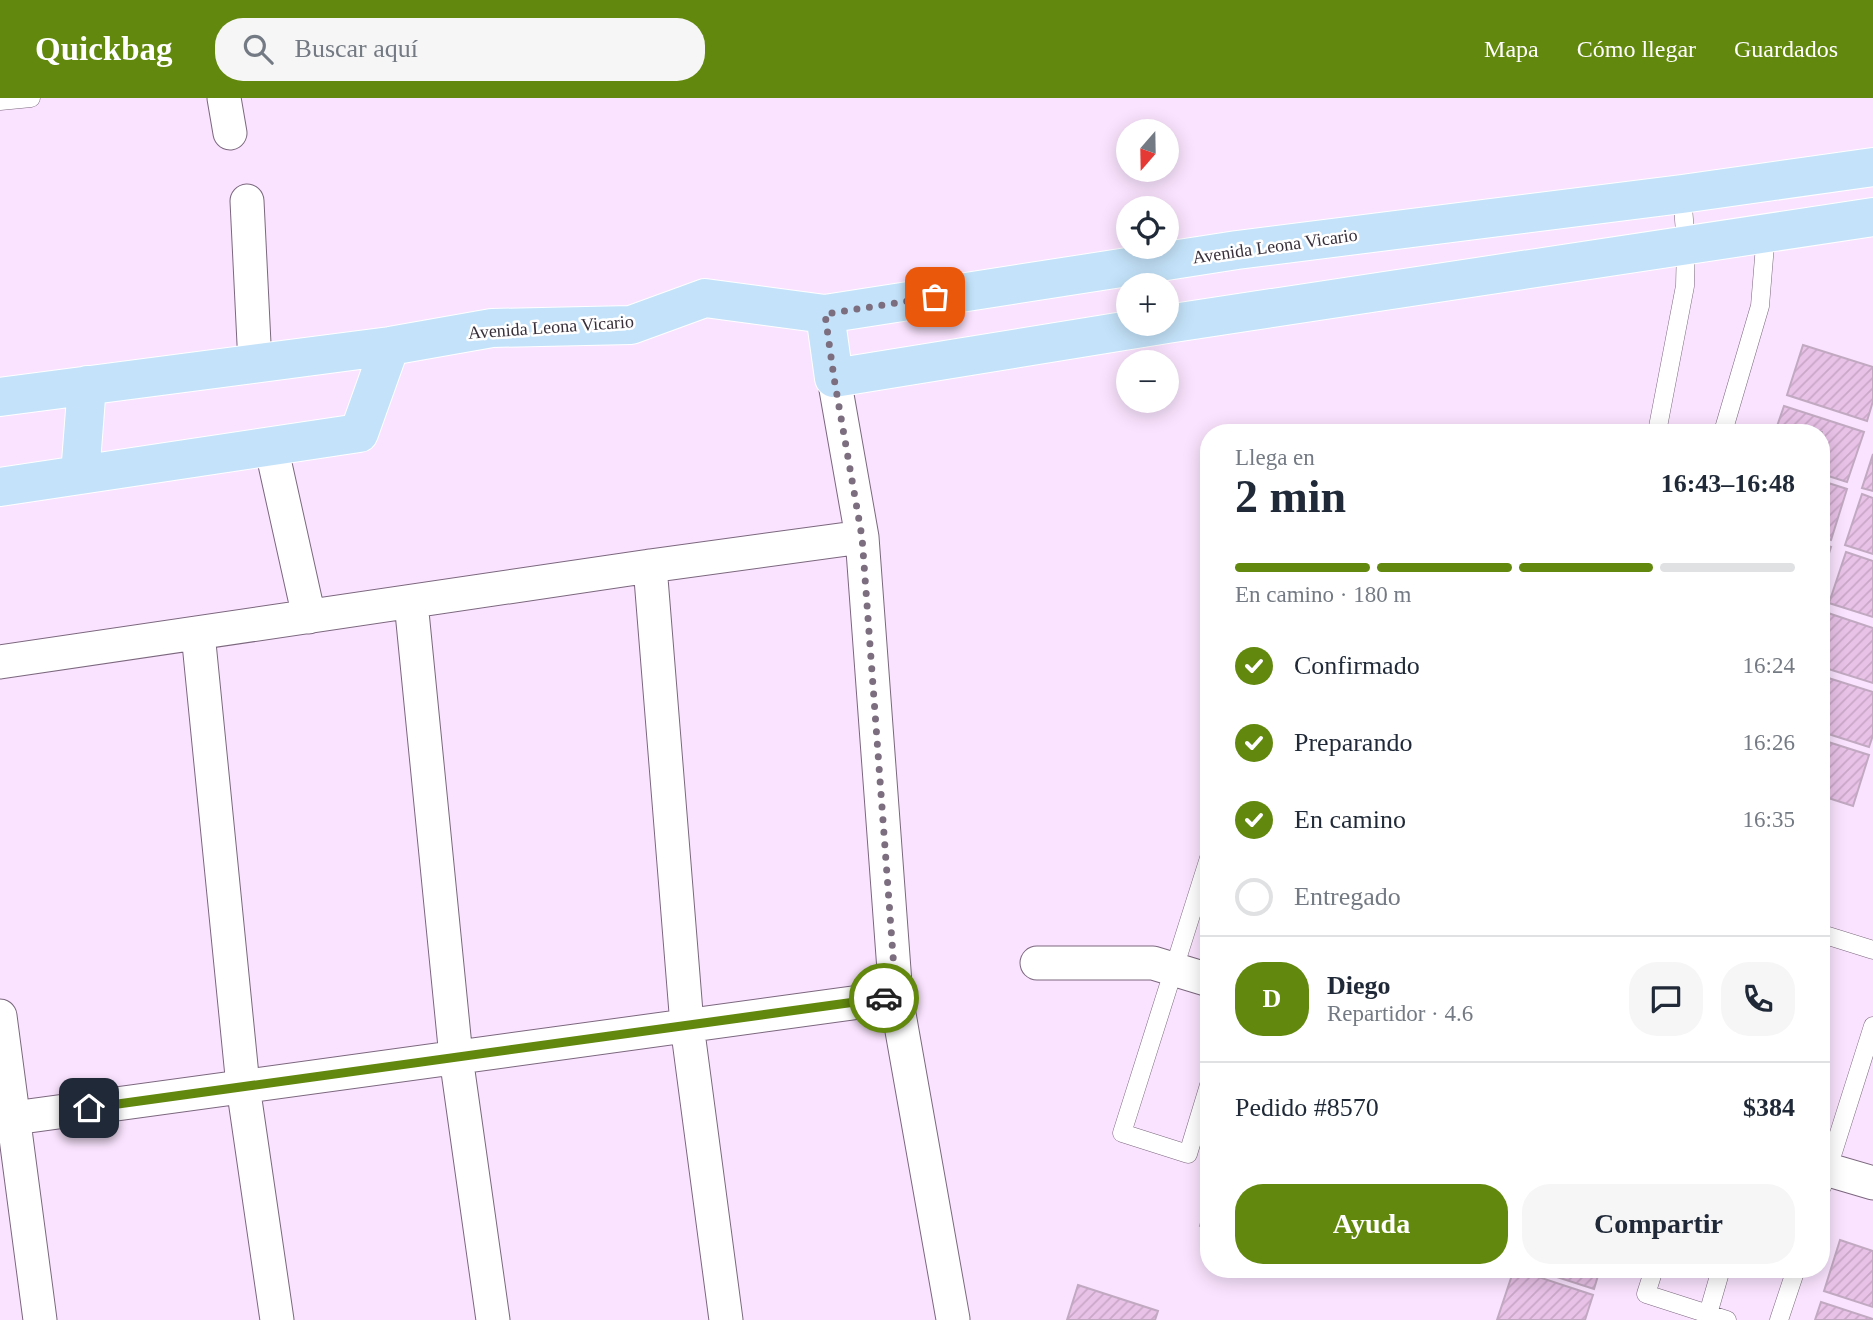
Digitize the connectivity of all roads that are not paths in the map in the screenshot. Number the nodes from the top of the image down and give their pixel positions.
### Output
1 (32, 98) edge
2 (224, 98) edge
3 (0, 101) edge
4 (230, 133) dead end
5 (1873, 150) edge
6 (1856, 169) edge
7 (1682, 194) junction
8 (247, 201) dead end
9 (1873, 217) edge
10 (1766, 233) junction
11 (1686, 245) junction
12 (1237, 250) junction
13 (1243, 312) junction
14 (825, 314) junction
15 (1179, 322) edge
16 (1116, 332) edge
17 (390, 346) junction
18 (255, 364) junction
19 (834, 378) junction
20 (87, 385) junction
21 (0, 397) edge
22 (1659, 424) edge
23 (1725, 424) edge
24 (271, 446) junction
25 (80, 475) junction
26 (0, 487) edge
27 (862, 537) junction
28 (650, 566) junction
29 (411, 602) junction
30 (309, 617) junction
31 (198, 633) junction
32 (0, 662) edge
33 (1200, 887) edge
34 (1830, 939) edge
35 (1873, 950) edge
36 (1037, 964) dead end
37 (1174, 969) junction
38 (1200, 977) edge
39 (896, 996) junction
40 (0, 1016) edge
41 (687, 1025) junction
42 (1873, 1026) edge
43 (456, 1057) junction
44 (243, 1086) junction
45 (1200, 1115) edge
46 (6, 1119) edge
47 (1830, 1157) edge
48 (1830, 1176) edge
49 (1873, 1183) edge
50 (1651, 1278) edge
51 (1718, 1278) edge
52 (1793, 1278) edge
53 (1708, 1314) junction
54 (953, 1319) edge
55 (40, 1320) edge
56 (276, 1320) edge
57 (493, 1320) edge
58 (726, 1320) edge
59 (1727, 1320) edge
60 (1779, 1320) edge

1 - 3 lane
2 - 4 street
5 - 6 main road
6 - 7 main road, Avenida Leona Vicario
7 - 11 lane
7 - 12 main road, Avenida Leona Vicario
8 - 18 street
9 - 10 main road
10 - 11 main road
10 - 23 lane
11 - 13 main road
11 - 22 lane
12 - 13 main road
12 - 14 main road, Avenida Leona Vicario
13 - 15 main road
14 - 17 main road, Avenida Leona Vicario
14 - 19 main road
16 - 19 main road
17 - 18 main road, Avenida Leona Vicario
17 - 24 main road
18 - 20 main road, Avenida Leona Vicario
19 - 27 street
20 - 21 main road, Avenida Leona Vicario
20 - 25 main road
24 - 25 main road
24 - 30 street
25 - 26 main road
27 - 28 street
27 - 39 street
28 - 29 street
28 - 41 street
29 - 30 street
29 - 43 street
30 - 31 street
31 - 32 street
31 - 44 street
33 - 37 lane
34 - 35 lane
36 - 37 street
37 - 38 street
37 - 45 lane
39 - 41 street
39 - 54 street
40 - 46 street
41 - 43 street
41 - 58 street
42 - 47 lane
43 - 44 street
43 - 57 street
44 - 46 street
44 - 56 street
46 - 55 street
48 - 49 street
50 - 53 lane
51 - 53 lane
52 - 60 lane
53 - 59 lane

